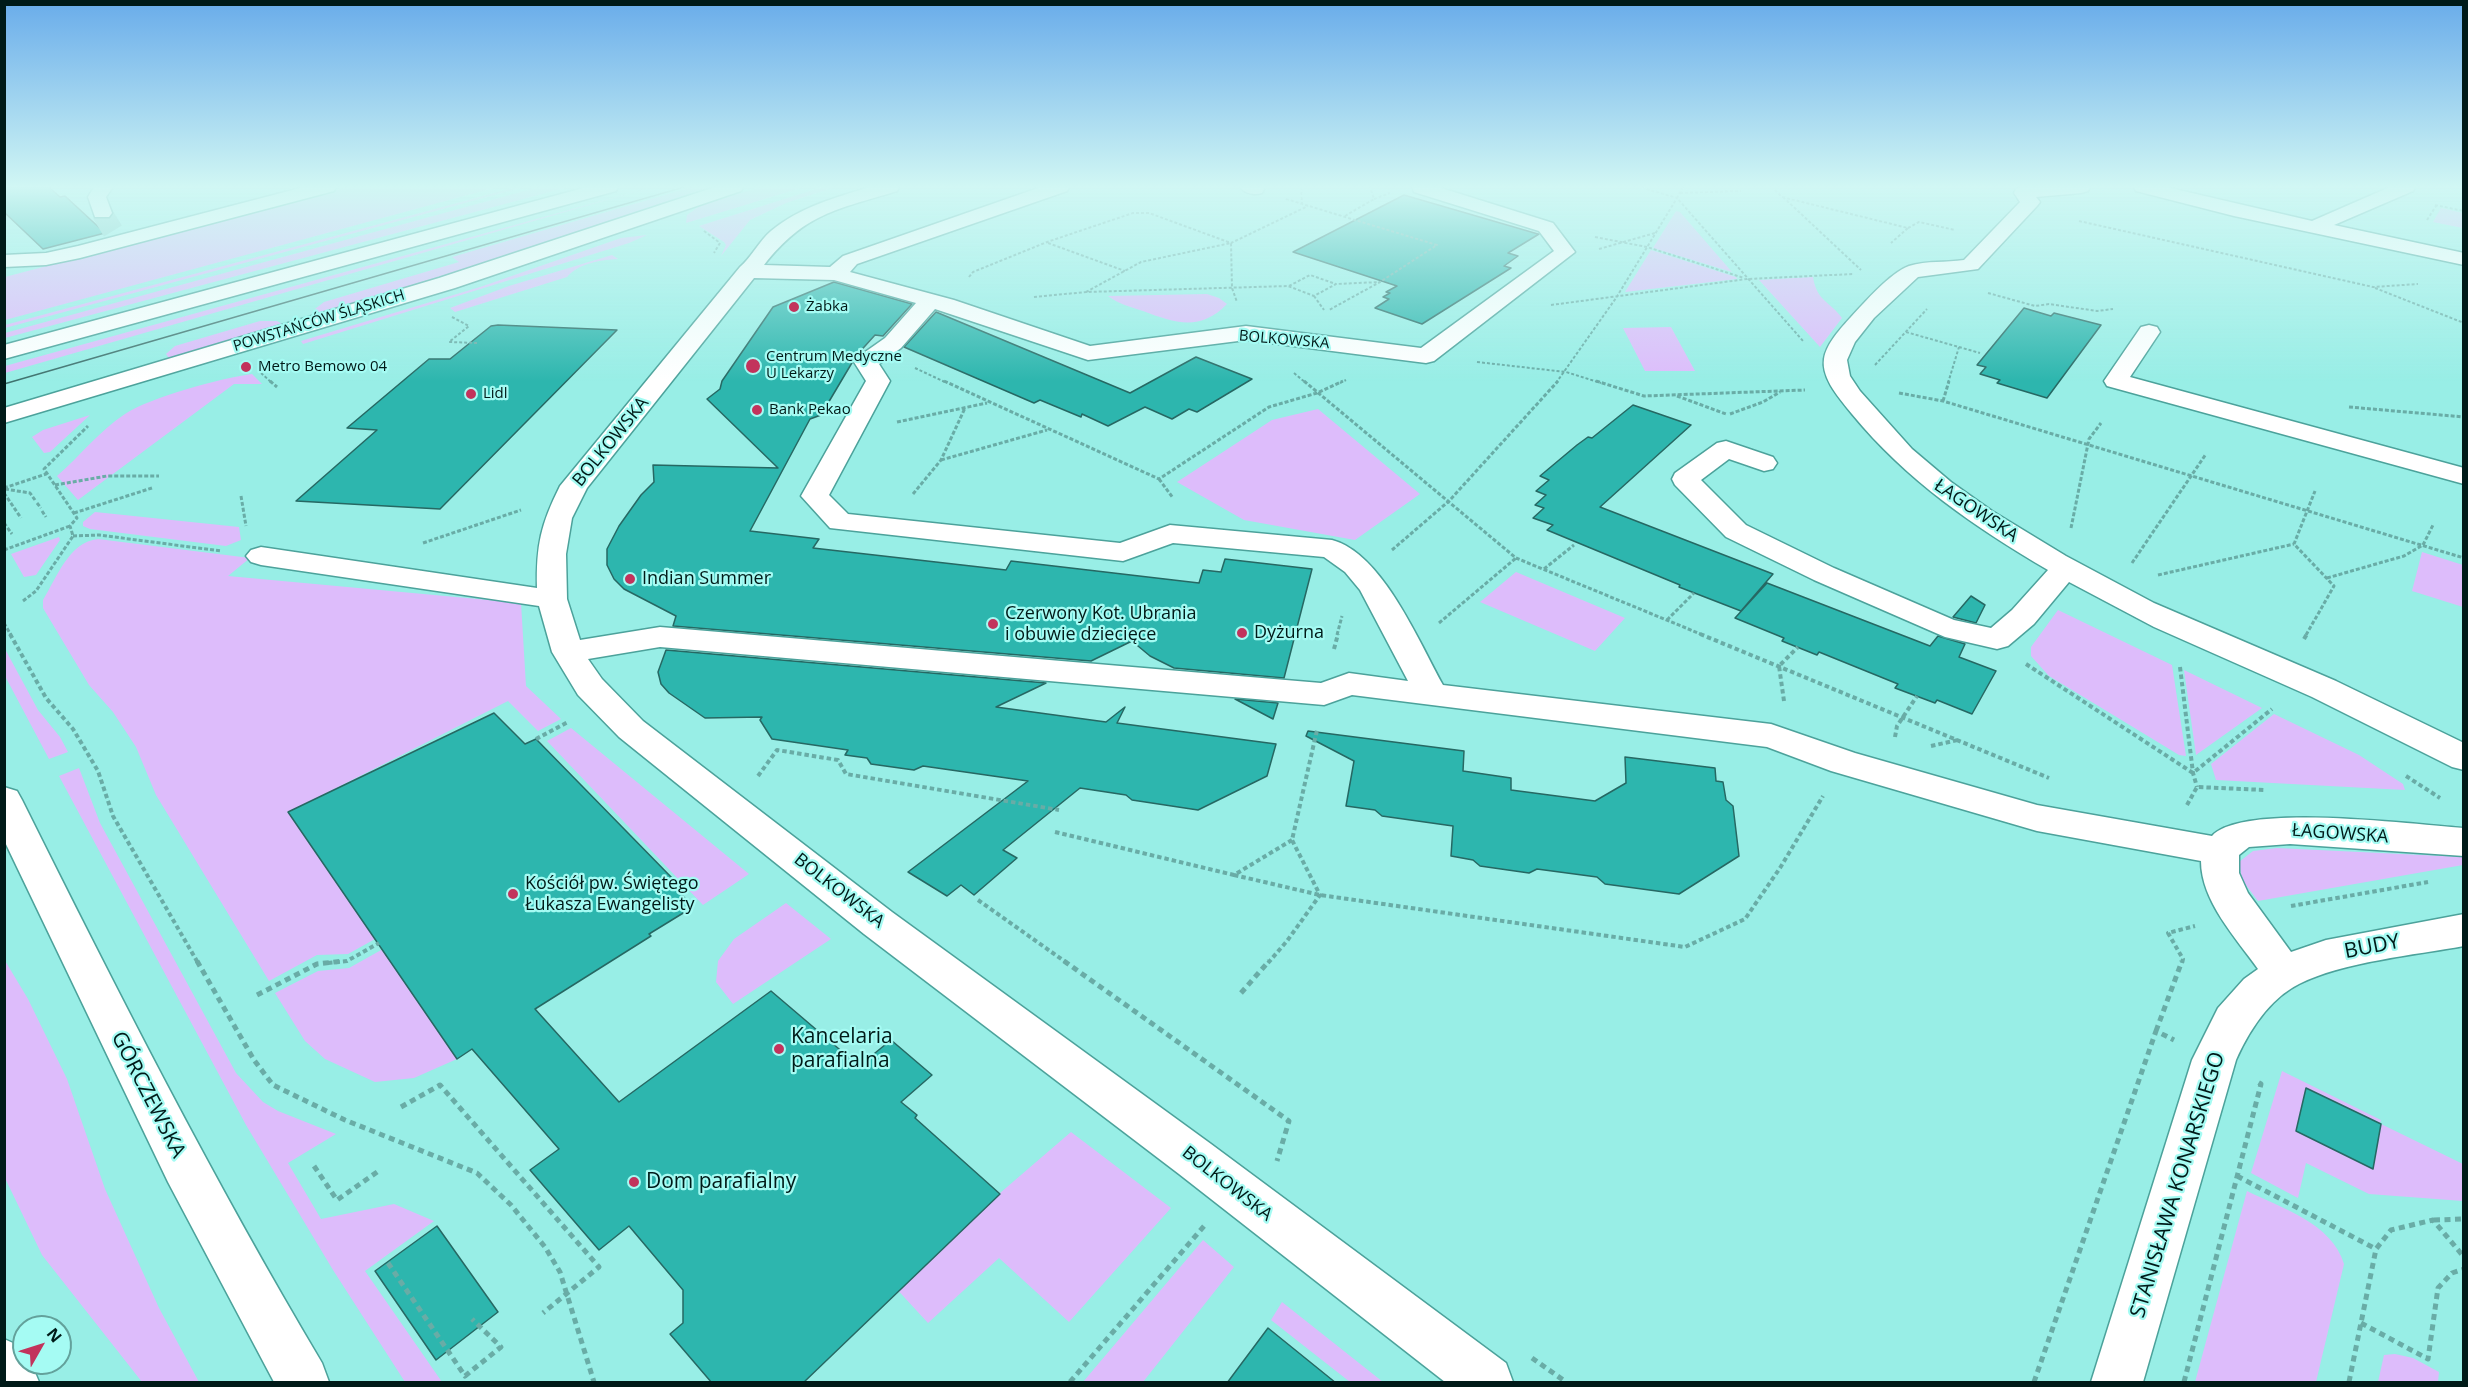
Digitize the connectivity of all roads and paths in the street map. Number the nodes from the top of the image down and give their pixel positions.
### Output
1 (68, 252) edge
2 (372, 252) edge
3 (540, 252) edge
4 (763, 252) edge
5 (874, 252) edge
6 (1023, 252) edge
7 (1073, 252) edge
8 (1187, 252) edge
9 (1231, 252) edge
10 (1427, 252) edge
11 (1565, 252) edge
12 (1588, 252) edge
13 (1644, 252) edge
14 (1662, 252) edge
15 (1724, 252) edge
16 (1841, 252) edge
17 (1981, 252) edge
18 (2216, 252) edge
19 (2429, 252) edge
20 (2463, 259) edge
21 (4, 261) edge
22 (1552, 262) junction
23 (1868, 263) dead end
24 (1861, 270) junction
25 (747, 271) junction
26 (1125, 271) junction
27 (835, 274) junction
28 (1748, 279) junction
29 (1380, 282) junction
30 (1336, 284) junction
31 (2418, 284) dead end
32 (1288, 286) junction
33 (2373, 287) junction
34 (1232, 288) junction
35 (1086, 292) junction
36 (1982, 292) dead end
37 (1314, 296) junction
38 (1028, 297) dead end
39 (1616, 298) junction
40 (938, 303) junction
41 (1928, 307) dead end
42 (2113, 309) dead end
43 (1325, 312) junction
44 (446, 313) dead end
45 (2463, 323) edge
46 (1906, 332) junction
47 (2149, 332) dead end
48 (1246, 333) junction
49 (1279, 338) junction
50 (1803, 341) dead end
51 (477, 343) dead end
52 (1959, 347) junction
53 (4, 352) edge
54 (1980, 353) dead end
55 (1426, 356) junction
56 (908, 364) dead end
57 (1875, 365) dead end
58 (254, 367) dead end
59 (1566, 372) junction
60 (1346, 380) dead end
61 (277, 387) dead end
62 (1843, 387) junction
63 (1780, 391) junction
64 (1317, 393) junction
65 (1905, 401) dead end
66 (1943, 401) junction
67 (987, 403) junction
68 (965, 408) junction
69 (1729, 415) dead end
70 (4, 416) edge
71 (855, 421) junction
72 (2101, 423) dead end
73 (90, 424) dead end
74 (1048, 430) junction
75 (2087, 444) junction
76 (2206, 454) dead end
77 (941, 460) junction
78 (1764, 463) dead end
79 (47, 474) junction
80 (159, 476) dead end
81 (2191, 476) junction
82 (2463, 476) edge
83 (55, 485) junction
84 (152, 488) dead end
85 (4, 490) edge
86 (2315, 490) dead end
87 (571, 492) junction
88 (1449, 501) junction
89 (2307, 511) junction
90 (74, 513) junction
91 (46, 517) dead end
92 (21, 518) dead end
93 (4, 523) edge
94 (2433, 525) dead end
95 (70, 526) junction
96 (2062, 526) dead end
97 (887, 527) junction
98 (12, 534) dead end
99 (73, 536) junction
100 (2294, 544) junction
101 (1575, 545) dead end
102 (2422, 545) junction
103 (4, 550) edge
104 (261, 556) joint
105 (1516, 558) junction
106 (2463, 558) edge
107 (2130, 566) dead end
108 (2066, 568) junction
109 (349, 569) junction
110 (1544, 569) junction
111 (1362, 575) junction
112 (2149, 577) dead end
113 (2327, 578) junction
114 (1694, 593) dead end
115 (552, 599) junction
116 (23, 601) dead end
117 (1666, 620) junction
118 (4, 623) edge
119 (1997, 639) junction
120 (2302, 643) dead end
121 (1798, 647) dead end
122 (1408, 650) junction
123 (568, 652) junction
124 (2180, 663) dead end
125 (1779, 666) junction
126 (1323, 694) junction
127 (1432, 694) junction
128 (1917, 696) dead end
129 (2273, 708) dead end
130 (1902, 717) junction
131 (571, 720) dead end
132 (536, 739) dead end
133 (1790, 743) junction
134 (2463, 758) edge
135 (1843, 762) junction
136 (2193, 773) junction
137 (1888, 775) junction
138 (2055, 780) dead end
139 (2197, 787) dead end
140 (4, 800) edge
141 (1056, 832) dead end
142 (1292, 840) junction
143 (2463, 842) edge
144 (2220, 851) junction
145 (1234, 875) junction
146 (1320, 895) junction
147 (978, 900) dead end
148 (2463, 930) edge
149 (379, 944) dead end
150 (2283, 973) junction
151 (1241, 993) dead end
152 (257, 995) dead end
153 (401, 1107) dead end
154 (314, 1166) dead end
155 (381, 1170) dead end
156 (1275, 1170) dead end
157 (2237, 1176) dead end
158 (1234, 1190) junction
159 (2463, 1219) edge
160 (2433, 1220) junction
161 (2376, 1249) junction
162 (2463, 1257) edge
163 (388, 1263) dead end
164 (2463, 1269) edge
165 (566, 1293) junction
166 (543, 1313) dead end
167 (472, 1319) dead end
168 (2361, 1323) junction
169 (1529, 1355) dead end
170 (4, 1365) edge
171 (13, 1383) edge
172 (303, 1383) edge
173 (594, 1383) edge
174 (1070, 1383) edge
175 (1487, 1383) edge
176 (1566, 1383) edge
177 (2117, 1383) edge
178 (2349, 1383) edge

1 - 21 street
2 - 53 street
3 - 70 street, POWSTAŃCÓW ŚLĄSKICH
4 - 25 street, BOLKOWSKA
5 - 27 street
6 - 40 path
7 - 26 path
8 - 26 path
9 - 34 path
10 - 29 path
11 - 22 street
12 - 22 path
13 - 39 path
14 - 28 path
15 - 28 path
16 - 24 path
17 - 62 street, ŁAGOWSKA
18 - 33 path
19 - 20 street
22 - 55 street
23 - 24 path
24 - 28 path
25 - 27 street, BOLKOWSKA
25 - 87 street, BOLKOWSKA
26 - 35 path
27 - 40 street, BOLKOWSKA
28 - 39 path
28 - 50 path
29 - 30 path
29 - 43 path
30 - 32 path
30 - 37 path
31 - 33 path
32 - 34 path
32 - 37 path
33 - 45 path
34 - 35 path
34 - 48 path
35 - 38 path
36 - 42 path
37 - 43 path
39 - 59 path
40 - 48 street, BOLKOWSKA
40 - 71 street
41 - 46 path
43 - 49 path
44 - 51 path
46 - 52 path
46 - 57 path
47 - 82 street
48 - 49 street, BOLKOWSKA
48 - 64 path
49 - 55 street, BOLKOWSKA
52 - 54 path
52 - 66 path
55 - 59 path
56 - 67 path
58 - 61 path
59 - 63 path
59 - 88 path
60 - 64 path
62 - 63 path
62 - 108 street, ŁAGOWSKA
63 - 69 path
64 - 74 path
64 - 88 path
65 - 66 path
66 - 75 path
67 - 68 path
67 - 74 path
68 - 71 path
68 - 77 path
71 - 97 street
72 - 75 path
73 - 79 path
74 - 77 path
75 - 81 path
75 - 96 path
76 - 81 path
77 - 97 path
78 - 119 street
79 - 83 path
79 - 85 path
80 - 83 path
81 - 89 path
81 - 107 path
83 - 90 path
84 - 90 path
85 - 91 path
85 - 92 path
86 - 89 path
87 - 109 path
87 - 115 street, BOLKOWSKA
88 - 105 path
88 - 111 path
89 - 100 path
89 - 102 path
90 - 95 path
93 - 98 path
94 - 102 path
95 - 99 path
95 - 103 path
97 - 111 street
99 - 104 path
99 - 116 path
100 - 112 path
100 - 113 path
101 - 110 path
102 - 106 path
102 - 113 path
104 - 109 street
105 - 110 path
105 - 122 path
108 - 119 street
108 - 134 street, ŁAGOWSKA
109 - 115 street
110 - 117 path
111 - 122 street
111 - 126 path
113 - 120 path
114 - 117 path
115 - 123 street, BOLKOWSKA
117 - 125 path
118 - 165 path
119 - 136 path
121 - 125 path
122 - 127 street
123 - 126 street
123 - 158 street, BOLKOWSKA
124 - 136 path
125 - 130 path
125 - 133 path
126 - 127 street
126 - 142 path
127 - 133 street
128 - 130 path
129 - 136 path
130 - 137 path
130 - 138 path
131 - 132 path
133 - 135 street
135 - 137 street
135 - 146 path
136 - 139 path
137 - 144 street
140 - 172 street, GÓRCZEWSKA
141 - 145 path
142 - 145 path
142 - 146 path
143 - 144 street, ŁAGOWSKA
144 - 150 street
145 - 146 path
146 - 151 path
147 - 156 path
148 - 150 street, BUDY
149 - 152 path
150 - 177 street, STANISŁAWA KONARSKIEGO
153 - 165 path
154 - 155 path
157 - 161 path
158 - 174 path
158 - 175 street, BOLKOWSKA
159 - 160 path
160 - 161 path
160 - 162 path
161 - 168 path
163 - 167 path
164 - 168 path
165 - 166 path
165 - 173 path
168 - 178 path
169 - 176 path
170 - 171 street

